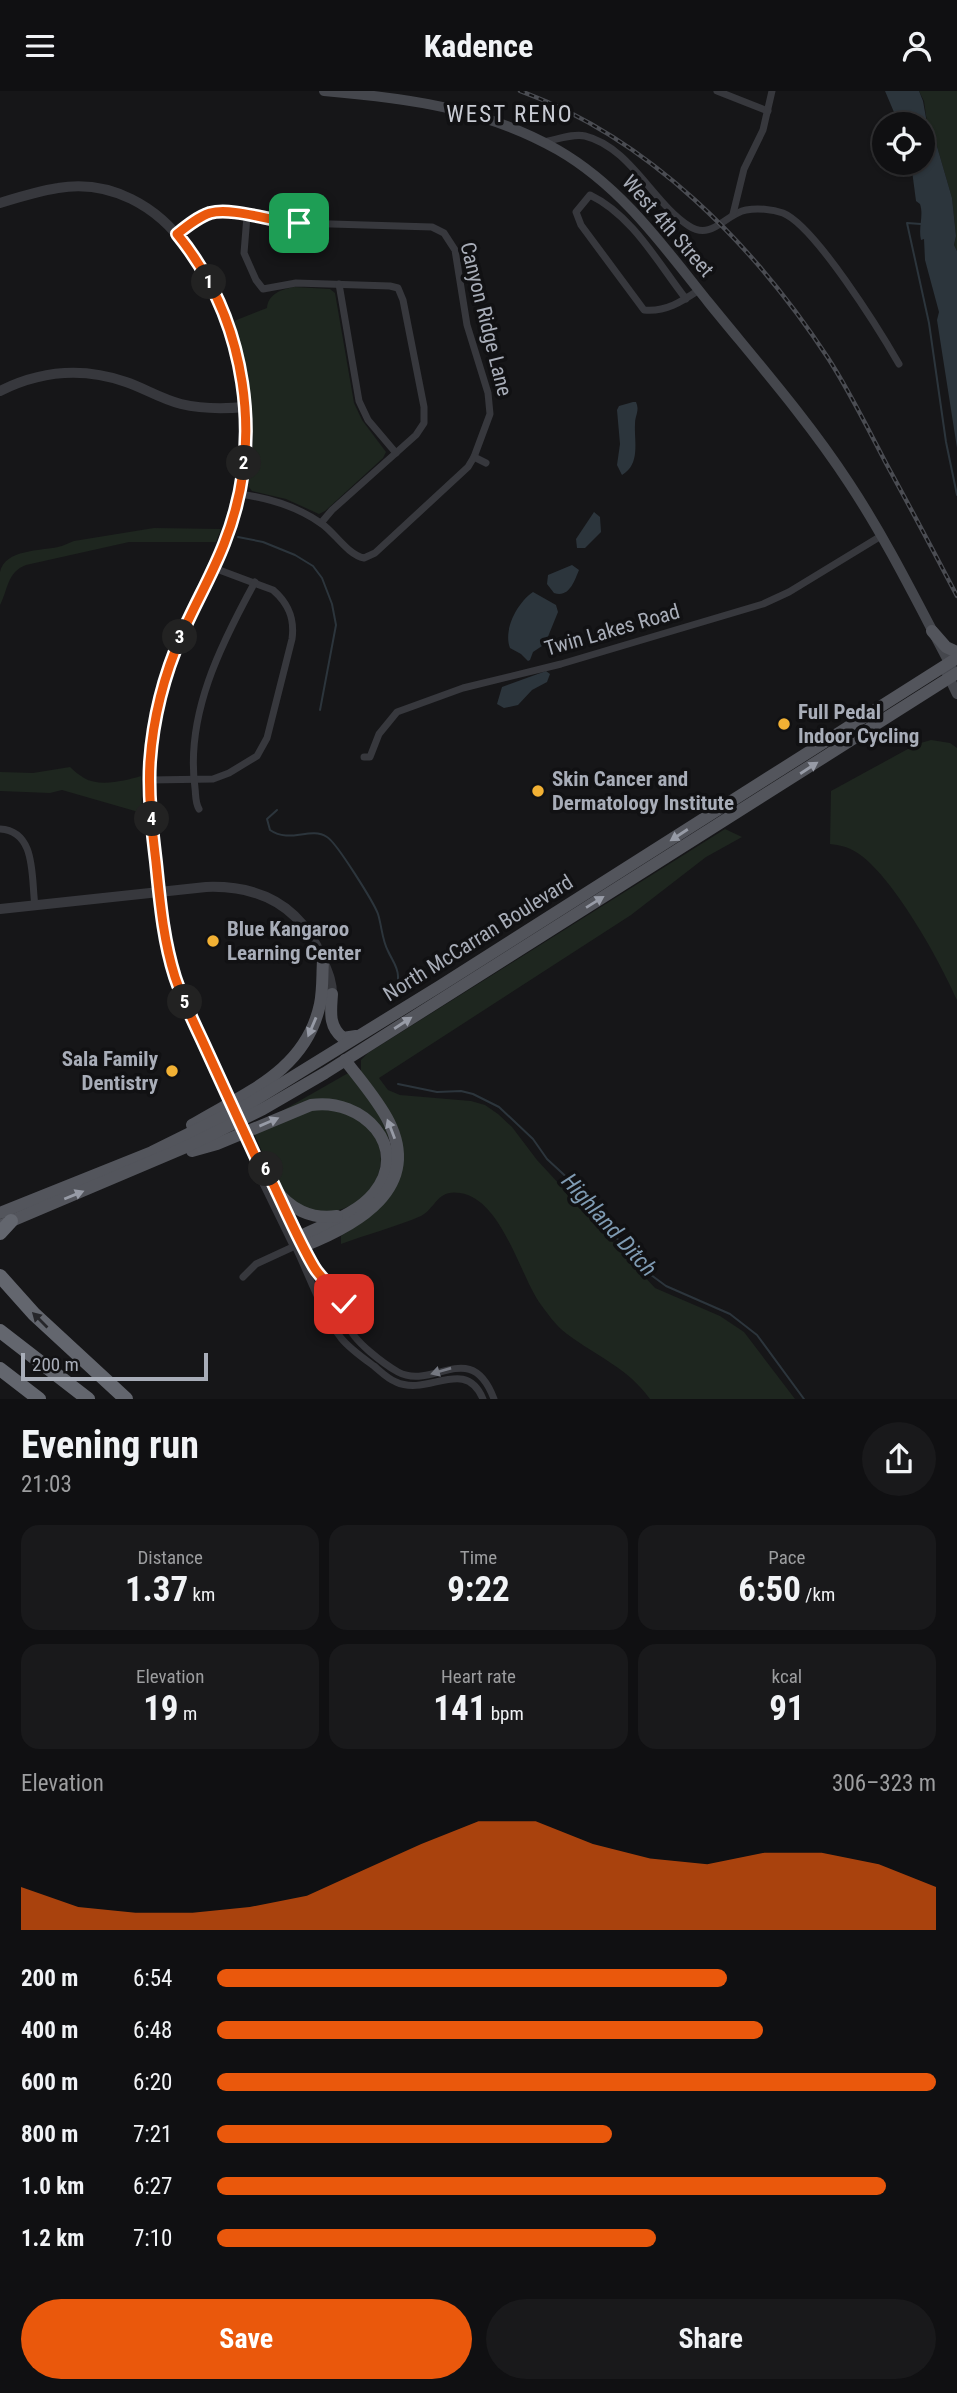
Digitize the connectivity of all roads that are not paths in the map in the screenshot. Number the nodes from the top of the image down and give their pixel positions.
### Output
1 (324, 91) edge
2 (717, 91) edge
3 (772, 91) edge
4 (768, 111) junction
5 (542, 142) junction
6 (0, 203) edge
7 (733, 214) junction
8 (247, 216) junction
9 (177, 234) junction
10 (339, 284) junction
11 (699, 290) junction
12 (686, 299) junction
13 (899, 363) dead end
14 (0, 391) edge
15 (245, 407) junction
16 (396, 453) junction
17 (474, 457) junction
18 (485, 463) dead end
19 (239, 494) junction
20 (321, 523) junction
21 (881, 536) junction
22 (214, 568) junction
23 (255, 582) junction
24 (932, 631) joint
25 (953, 668) edge
26 (957, 694) edge
27 (364, 757) dead end
28 (150, 781) junction
29 (194, 781) junction
30 (767, 786) junction
31 (199, 809) dead end
32 (0, 829) edge
33 (159, 892) junction
34 (35, 906) junction
35 (0, 909) edge
36 (323, 961) junction
37 (332, 994) joint
38 (366, 1031) junction
39 (345, 1060) junction
40 (158, 1160) junction
41 (257, 1160) junction
42 (108, 1168) junction
43 (275, 1188) junction
44 (354, 1210) junction
45 (4, 1220) edge
46 (0, 1233) edge
47 (299, 1243) junction
48 (243, 1277) dead end
49 (3, 1278) edge
50 (0, 1331) edge
51 (0, 1369) edge
52 (39, 1399) edge
53 (88, 1399) edge
54 (126, 1399) edge
55 (483, 1399) edge
56 (494, 1399) edge

1 - 5 main road, West 4th Street
2 - 4 street
3 - 4 street
4 - 7 street
5 - 7 street
5 - 11 main road, West 4th Street
6 - 9 street
7 - 13 street
8 - 9 street
8 - 10 street
8 - 17 street, Canyon Ridge Lane
9 - 15 street
10 - 16 street
10 - 16 street
11 - 12 street
11 - 21 main road, West 4th Street
12 - 12 street
14 - 15 street
15 - 19 street
16 - 20 street
17 - 18 street
17 - 20 street, Canyon Ridge Lane
19 - 20 street
19 - 22 street
21 - 24 main road, West 4th Street
21 - 25 main road, West 4th Street
21 - 27 street, Twin Lakes Road
22 - 23 street
22 - 28 street
23 - 29 street
23 - 29 street
24 - 25 main road
25 - 26 main road, West 4th Street
25 - 30 main road, North McCarran Boulevard
28 - 29 street
28 - 33 street
29 - 31 street
30 -> 38 main road, North McCarran Boulevard
39 -> 30 main road, North McCarran Boulevard
32 - 34 street
33 - 34 street
33 - 36 street
33 - 41 street, bridge
34 - 35 street
36 - 37 street
36 -> 42 main road
37 - 38 main road
38 - 42 main road, North McCarran Boulevard
39 - 40 main road, North McCarran Boulevard
47 -> 39 main road
40 -> 44 main road
45 -> 40 main road, North McCarran Boulevard
41 - 43 street
41 - 47 street
42 - 45 main road, North McCarran Boulevard
43 - 44 main road
43 - 47 street
44 - 47 main road
45 - 46 highway
47 - 48 street
47 - 55 street
56 -> 47 street
54 -> 49 highway
50 - 53 highway
51 - 52 highway

